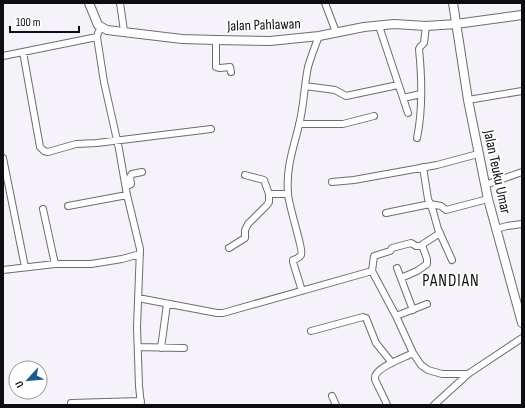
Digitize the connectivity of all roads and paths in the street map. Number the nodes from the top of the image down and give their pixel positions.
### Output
1 (88, 3) edge
2 (120, 3) edge
3 (325, 3) edge
4 (453, 3) edge
5 (522, 15) edge
6 (456, 24) junction
7 (379, 26) junction
8 (426, 26) junction
9 (101, 27) junction
10 (124, 31) junction
11 (336, 32) junction
12 (319, 36) junction
13 (97, 37) junction
14 (216, 40) junction
15 (23, 52) junction
16 (3, 56) edge
17 (231, 72) dead end
18 (398, 85) junction
19 (306, 86) junction
20 (522, 91) edge
21 (421, 94) junction
22 (402, 98) junction
23 (468, 100) junction
24 (408, 113) dead end
25 (374, 116) dead end
26 (299, 124) junction
27 (211, 129) dead end
28 (417, 138) dead end
29 (117, 140) junction
30 (478, 154) junction
31 (3, 158) edge
32 (423, 168) junction
33 (142, 172) dead end
34 (522, 172) edge
35 (245, 175) dead end
36 (332, 182) dead end
37 (485, 185) junction
38 (126, 187) junction
39 (269, 194) junction
40 (288, 194) junction
41 (127, 195) junction
42 (488, 199) junction
43 (430, 204) junction
44 (68, 206) dead end
45 (43, 210) dead end
46 (386, 213) dead end
47 (522, 224) edge
48 (496, 229) junction
49 (440, 233) junction
50 (422, 245) junction
51 (229, 248) dead end
52 (140, 254) junction
53 (452, 260) dead end
54 (55, 264) junction
55 (25, 267) junction
56 (397, 268) dead end
57 (3, 270) edge
58 (372, 271) junction
59 (401, 278) junction
60 (302, 292) junction
61 (138, 298) junction
62 (167, 304) junction
63 (427, 304) dead end
64 (413, 310) junction
65 (396, 316) junction
66 (522, 323) edge
67 (311, 331) dead end
68 (522, 338) edge
69 (138, 347) junction
70 (161, 348) junction
71 (184, 348) dead end
72 (413, 353) junction
73 (392, 364) junction
74 (468, 374) junction
75 (332, 396) dead end
76 (71, 403) dead end
77 (141, 403) edge
78 (336, 405) edge
79 (387, 405) edge
80 (434, 405) edge

1 - 9 main road
2 - 10 street
3 - 11 street
4 - 6 main road, Jalan Teuku Umar
5 - 6 main road, Jalan Pahlawan
6 - 8 main road, Jalan Pahlawan
6 - 23 main road, Jalan Teuku Umar
7 - 8 main road, Jalan Pahlawan
7 - 11 main road, Jalan Pahlawan
7 - 18 street
8 - 21 street
9 - 10 main road, Jalan Pahlawan
9 - 13 street
10 - 14 main road, Jalan Pahlawan
11 - 12 main road, Jalan Pahlawan
12 - 14 main road, Jalan Pahlawan
12 - 19 street
13 - 15 street
13 - 29 street
14 - 17 street
15 - 16 street
15 - 29 street
18 - 19 street
18 - 22 street
19 - 26 street
20 - 23 street
21 - 22 street
21 - 28 street
22 - 24 street
23 - 30 main road, Jalan Teuku Umar
25 - 26 street
26 - 40 street
27 - 29 street
29 - 38 street
30 - 32 street
30 - 37 main road, Jalan Teuku Umar
31 - 55 street
32 - 36 street
32 - 43 street
33 - 38 street
34 - 37 street
35 - 39 street
37 - 42 main road, Jalan Teuku Umar
38 - 41 street
39 - 40 street
39 - 51 street
40 - 60 street
41 - 44 street
41 - 52 street
42 - 43 street
42 - 48 main road, Jalan Teuku Umar
43 - 46 street
43 - 49 street
45 - 54 street
47 - 48 street
48 - 66 main road, Jalan Teuku Umar
49 - 50 street
49 - 53 street
50 - 58 street
50 - 59 street
52 - 54 street
52 - 61 street
54 - 55 street
55 - 57 street
56 - 59 street
58 - 60 street
58 - 65 street
59 - 64 street
60 - 62 street
61 - 62 street
61 - 69 street
62 - 70 street
63 - 64 street
64 - 65 street
65 - 72 street
67 - 73 street
68 - 74 street
69 - 70 street
69 - 77 street
70 - 71 street
72 - 73 street
72 - 74 street
73 - 79 street
74 - 80 street
75 - 78 street
76 - 77 street

